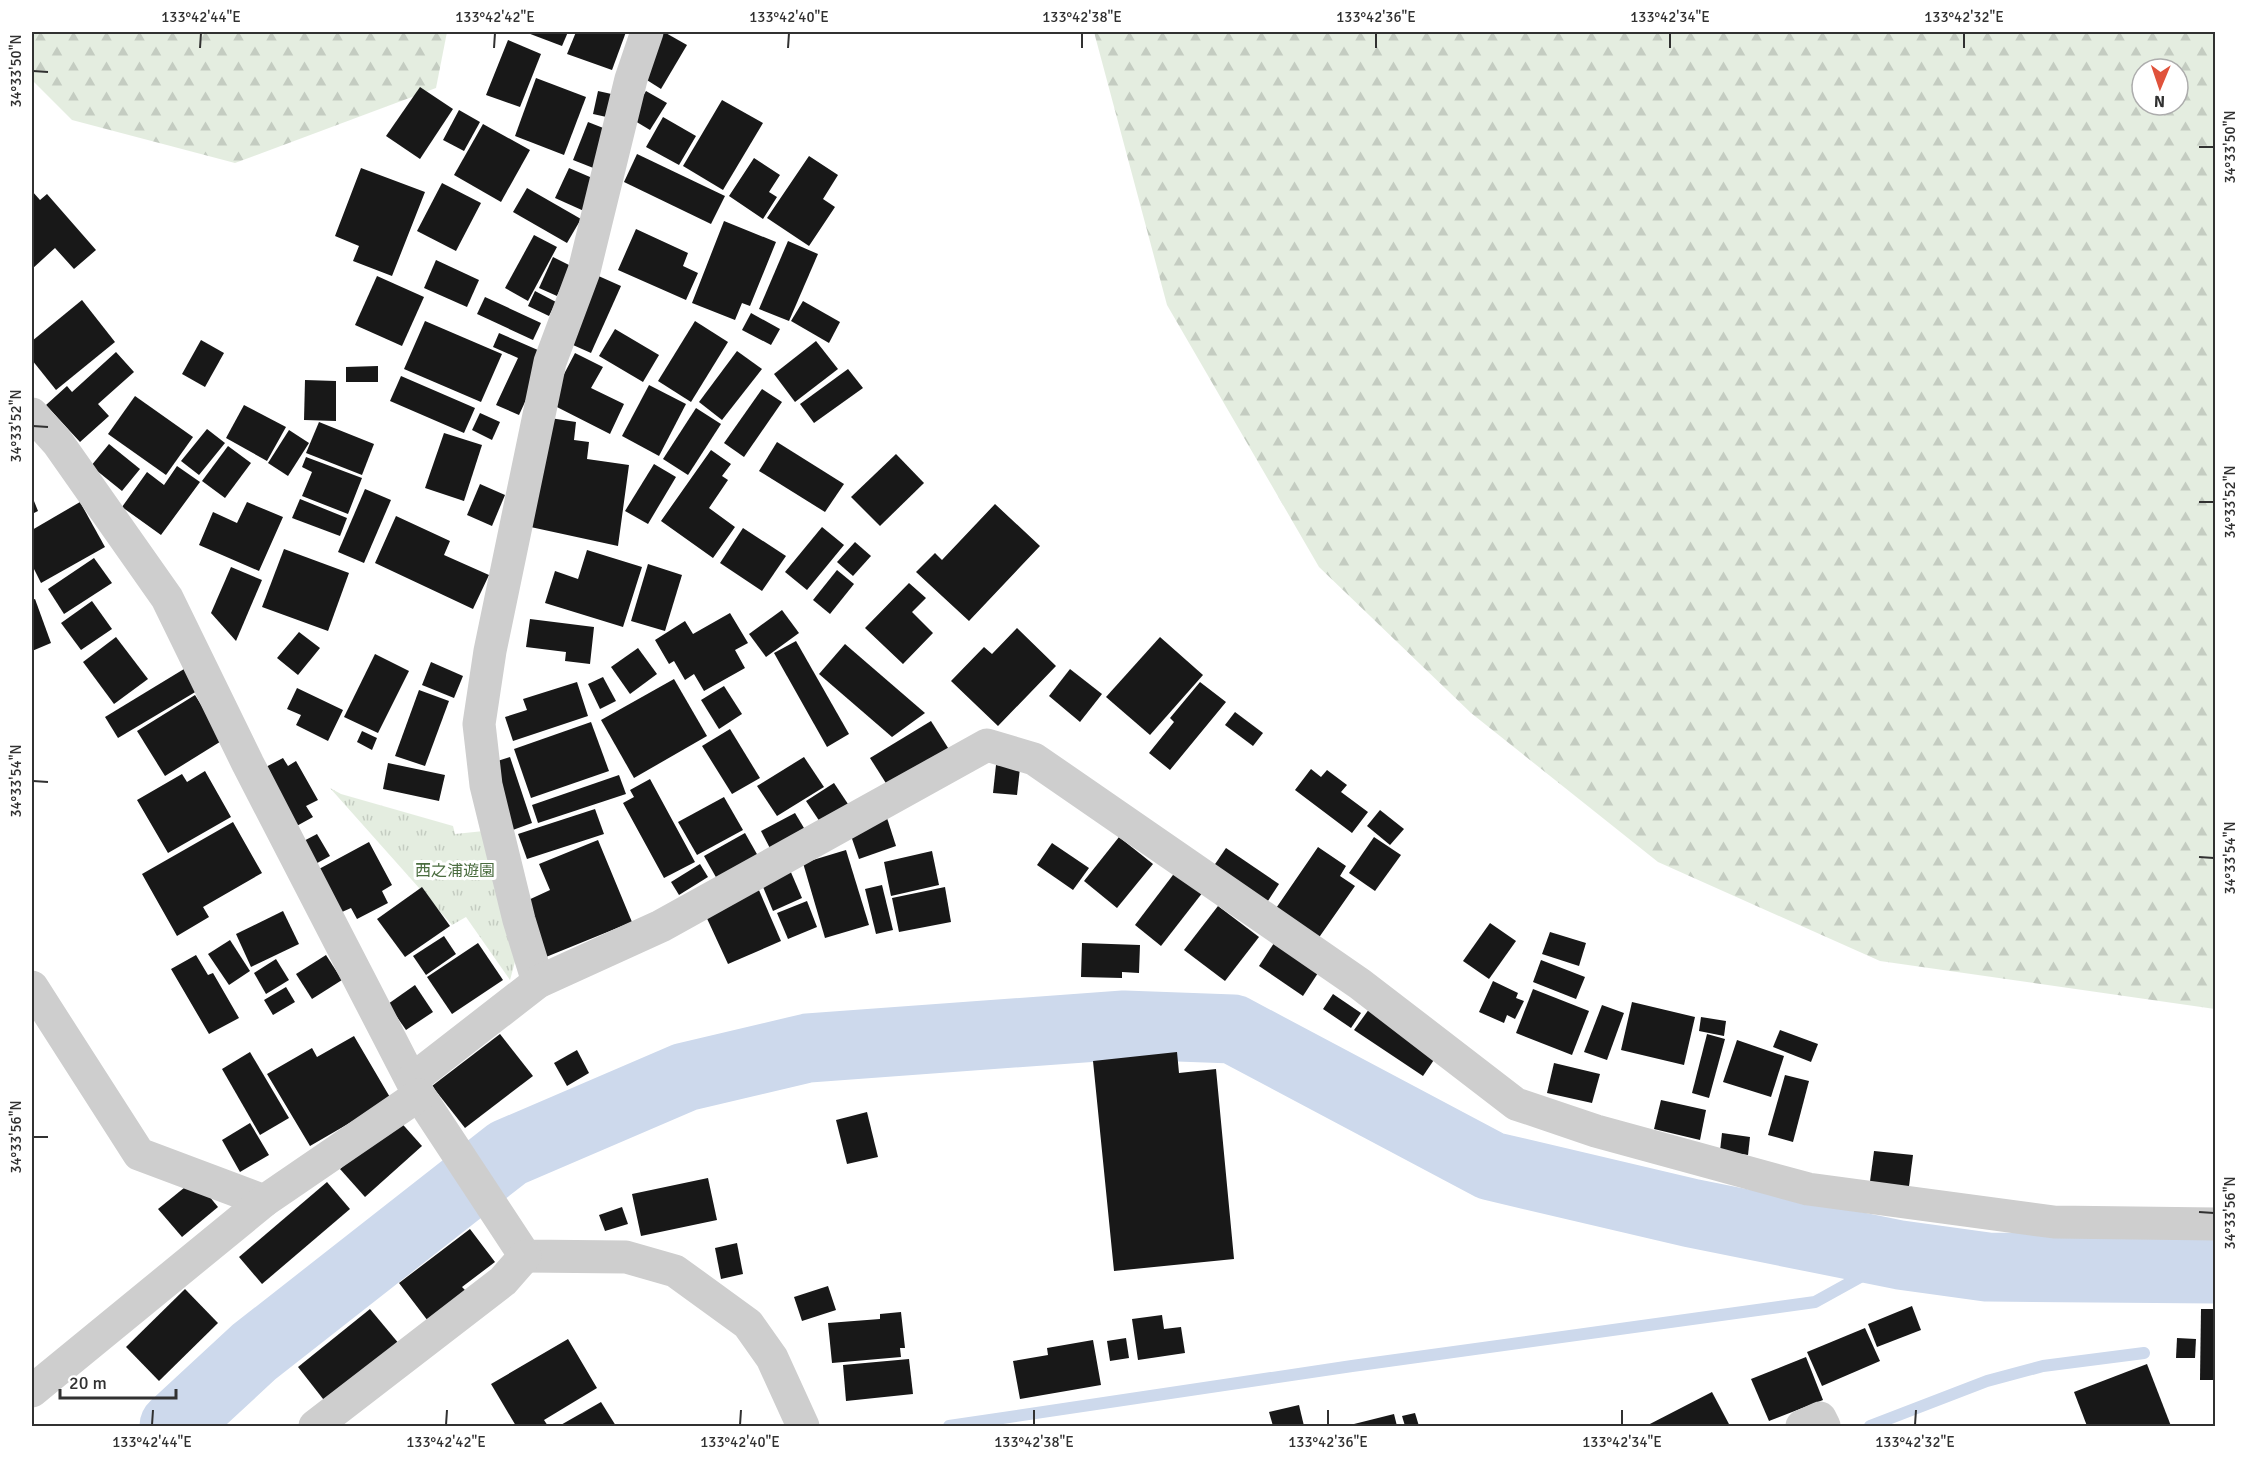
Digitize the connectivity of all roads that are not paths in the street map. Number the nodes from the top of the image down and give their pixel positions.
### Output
1 (647, 32) edge
2 (32, 414) edge
3 (45, 446) edge
4 (538, 982) junction
5 (32, 987) edge
6 (416, 1087) junction
7 (264, 1201) junction
8 (2216, 1224) edge
9 (519, 1246) junction
10 (32, 1391) edge
11 (315, 1426) edge
12 (803, 1426) edge
13 (1802, 1426) edge
14 (1824, 1426) edge

1 - 4 street
2 - 3 street
3 - 6 street
4 - 6 street
4 - 8 street
5 - 7 street
6 - 7 street
6 - 9 street
7 - 10 street
9 - 11 street
9 - 12 street
13 - 14 street

